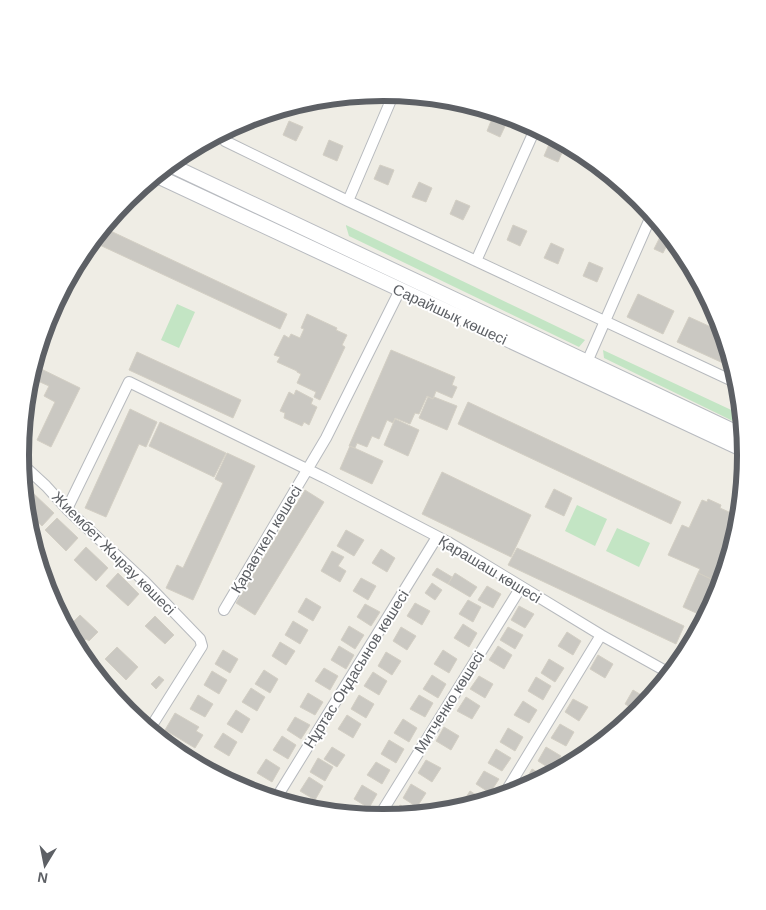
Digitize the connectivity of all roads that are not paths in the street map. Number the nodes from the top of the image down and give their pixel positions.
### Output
1 (390, 101) edge
2 (533, 134) edge
3 (223, 139) edge
4 (176, 168) edge
5 (162, 178) edge
6 (348, 201) junction
7 (649, 221) edge
8 (273, 230) junction
9 (476, 261) junction
10 (377, 264) junction
11 (400, 290) junction
12 (605, 321) junction
13 (525, 333) junction
14 (587, 362) junction
15 (728, 379) edge
16 (736, 432) edge
17 (737, 448) edge
18 (307, 469) junction
19 (30, 470) edge
20 (67, 509) junction
21 (437, 537) junction
22 (521, 587) junction
23 (224, 610) dead end
24 (601, 635) junction
25 (664, 670) edge
26 (152, 724) edge
27 (509, 785) edge
28 (279, 793) edge
29 (384, 809) edge

1 - 6 street
2 - 9 street
3 - 6 street
4 - 10 main road, Сарайшық көшесі
5 - 8 main road, Сарайшық көшесі
6 - 9 street
7 - 12 street
8 - 10 main road
8 - 11 main road, Сарайшық көшесі
9 - 12 street
10 - 13 main road, Сарайшық көшесі
11 - 13 main road
11 - 17 main road, Сарайшық көшесі
11 - 18 street, Қараөткел көшесі
12 - 14 street
12 - 15 street
13 - 14 main road, Сарайшық көшесі
14 - 16 main road, Сарайшық көшесі
18 - 20 street, Қарашаш көшесі
18 - 21 street, Қарашаш көшесі
18 - 23 street, Қараөткел көшесі
19 - 20 street, Жиембет Жырау көшесі
20 - 26 street, Жиембет Жырау көшесі
21 - 22 street, Қарашаш көшесі
21 - 28 street, Нұртас Оңдасынов көшесі
22 - 24 street, Қарашаш көшесі
22 - 29 street, Митченко көшесі
24 - 25 street, Қарашаш көшесі
24 - 27 street

